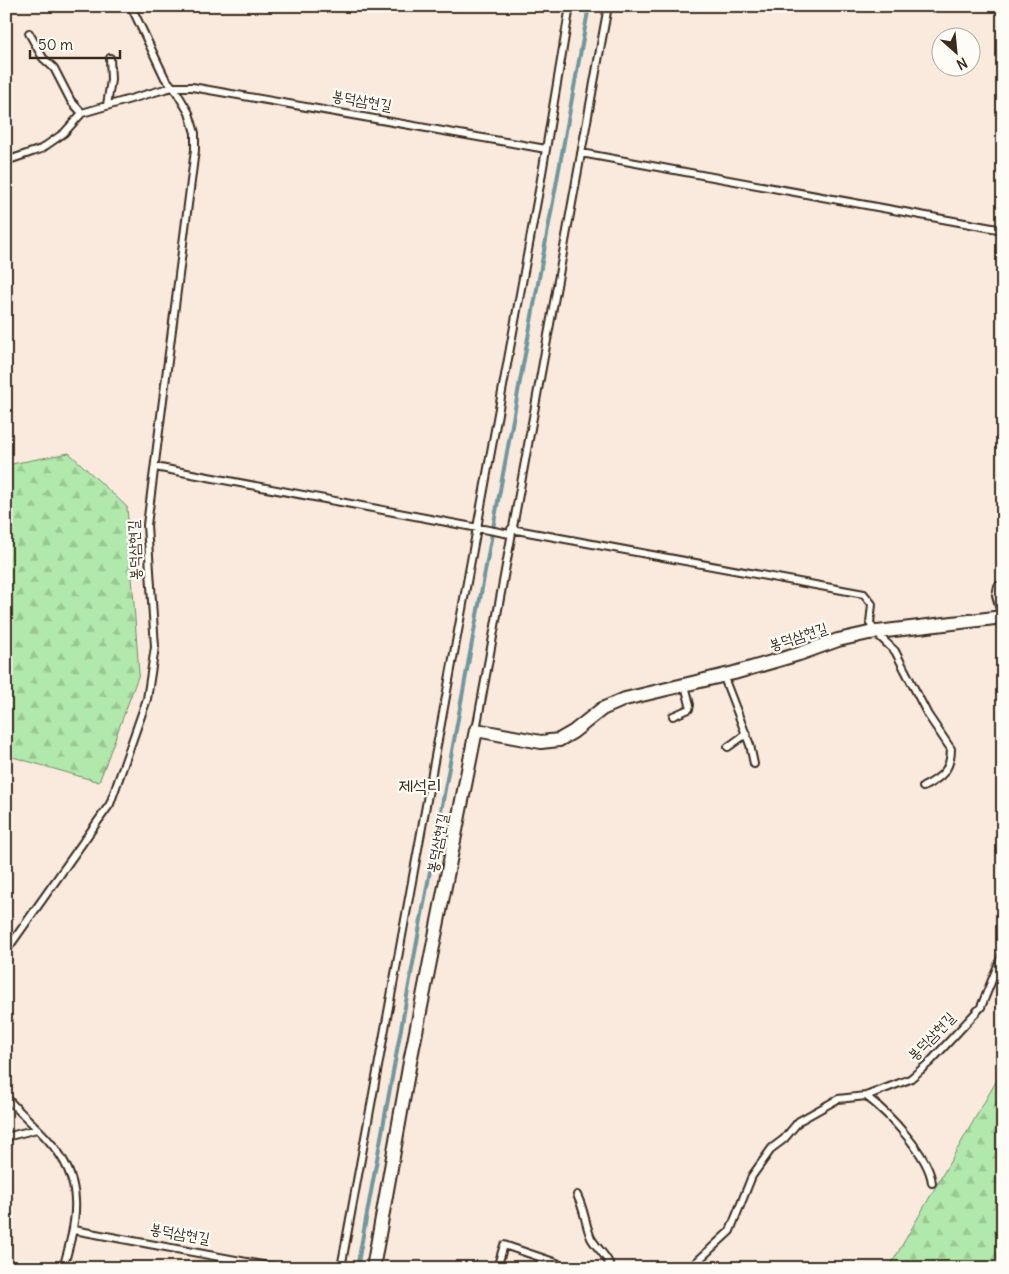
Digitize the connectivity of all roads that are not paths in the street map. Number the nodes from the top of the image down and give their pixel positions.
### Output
1 (131, 6) edge
2 (570, 6) edge
3 (608, 6) edge
4 (29, 33) dead end
5 (110, 58) dead end
6 (172, 87) junction
7 (108, 104) junction
8 (82, 113) junction
9 (546, 149) junction
10 (580, 153) junction
11 (6, 161) edge
12 (1003, 230) edge
13 (155, 467) junction
14 (480, 529) junction
15 (511, 532) junction
16 (998, 586) dead end
17 (1002, 617) edge
18 (874, 632) junction
19 (723, 676) junction
20 (685, 685) junction
21 (673, 716) dead end
22 (476, 730) junction
23 (746, 734) junction
24 (728, 747) dead end
25 (754, 764) dead end
26 (923, 788) dead end
27 (6, 951) edge
28 (1003, 953) edge
29 (866, 1096) junction
30 (6, 1097) edge
31 (38, 1129) junction
32 (6, 1136) edge
33 (932, 1183) dead end
34 (577, 1195) dead end
35 (74, 1230) junction
36 (63, 1268) edge
37 (279, 1268) edge
38 (341, 1268) edge
39 (373, 1268) edge
40 (497, 1268) edge
41 (555, 1268) edge
42 (611, 1268) edge
43 (690, 1268) edge

1 - 6 lane, 봉덕삼현길
2 - 9 lane
3 - 10 lane
4 - 8 lane
5 - 7 lane
6 - 7 lane, 봉덕삼현길
6 - 9 lane, 봉덕삼현길
6 - 13 lane, 봉덕삼현길
7 - 8 lane, 봉덕삼현길
8 - 11 lane, 봉덕삼현길
9 - 14 lane
10 - 12 lane
10 - 15 lane
13 - 14 lane
13 - 27 lane, 봉덕삼현길
14 - 15 lane
14 - 38 lane
15 - 18 lane
15 - 22 lane
16 - 17 lane
17 - 18 street, 봉덕삼현길
18 - 19 street, 봉덕삼현길
18 - 26 lane
19 - 20 street, 봉덕삼현길
19 - 23 lane
20 - 21 lane
20 - 22 street, 봉덕삼현길
22 - 39 street, 봉덕삼현길
23 - 24 lane
23 - 25 lane
28 - 29 lane, 봉덕삼현길
29 - 33 lane
29 - 43 lane, 봉덕삼현길
30 - 31 lane
31 - 32 lane
31 - 35 lane
34 - 42 lane
35 - 36 lane
35 - 37 lane, 봉덕삼현길
40 - 41 lane

